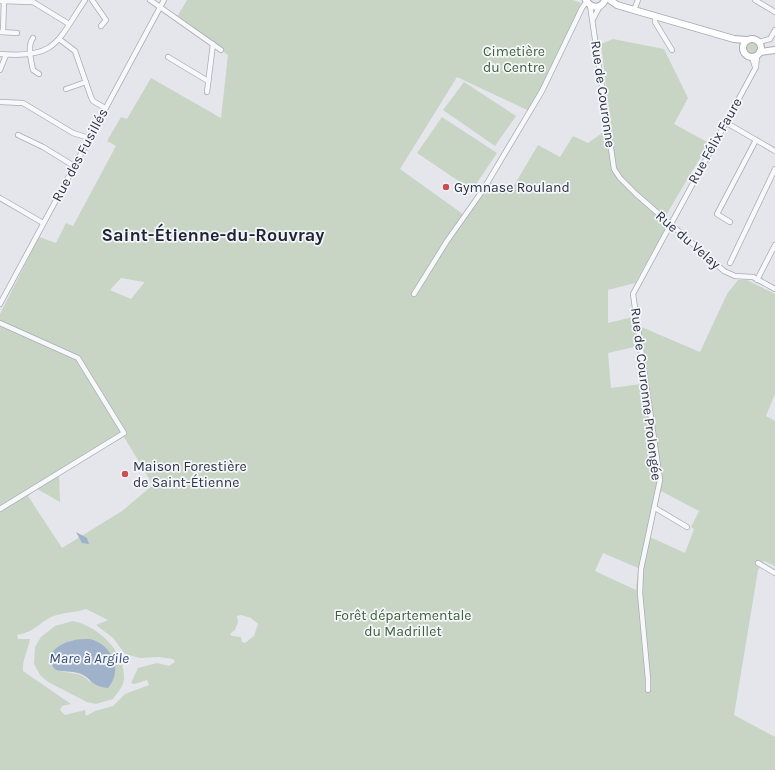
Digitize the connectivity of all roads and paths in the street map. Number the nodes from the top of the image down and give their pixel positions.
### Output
1 (3, 0) edge
2 (85, 0) edge
3 (92, 0) edge
4 (150, 0) edge
5 (164, 0) edge
6 (610, 0) edge
7 (638, 0) edge
8 (755, 0) edge
9 (34, 1) edge
10 (588, 2) edge
11 (602, 3) edge
12 (616, 4) junction
13 (160, 7) junction
14 (634, 10) junction
15 (775, 12) edge
16 (655, 16) junction
17 (593, 19) junction
18 (69, 24) junction
19 (101, 26) dead end
20 (775, 30) edge
21 (1, 32) edge
22 (17, 33) dead end
23 (33, 38) dead end
24 (59, 39) junction
25 (734, 39) junction
26 (746, 40) junction
27 (760, 43) junction
28 (213, 44) junction
29 (742, 47) junction
30 (221, 50) dead end
31 (672, 50) dead end
32 (773, 50) edge
33 (0, 54) edge
34 (6, 55) junction
35 (30, 55) junction
36 (756, 55) junction
37 (168, 57) dead end
38 (0, 70) edge
39 (39, 74) dead end
40 (208, 81) junction
41 (86, 82) junction
42 (66, 88) dead end
43 (207, 92) dead end
44 (0, 102) edge
45 (105, 108) junction
46 (725, 122) junction
47 (18, 135) dead end
48 (89, 138) junction
49 (756, 140) junction
50 (775, 151) edge
51 (74, 166) junction
52 (614, 169) joint
53 (775, 169) edge
54 (0, 198) edge
55 (730, 222) dead end
56 (43, 223) junction
57 (669, 224) junction
58 (775, 245) edge
59 (730, 263) dead end
60 (757, 280) junction
61 (636, 288) joint
62 (775, 289) edge
63 (414, 294) dead end
64 (0, 304) edge
65 (0, 323) edge
66 (655, 508) junction
67 (0, 509) edge
68 (687, 527) dead end
69 (758, 563) dead end
70 (775, 573) edge
71 (648, 690) dead end

1 - 9 street
1 - 21 street
2 - 18 street
3 - 19 street
4 - 13 street
5 - 13 street, Rue des Fusillés
6 - 12 main road
7 - 14 street
8 - 15 street
9 - 18 street
10 - 11 main road
10 - 17 street, Rue de Couronne
10 - 63 street
11 - 12 main road
11 - 17 street
12 - 14 main road
13 - 28 street
13 - 45 street, Rue des Fusillés
14 - 16 main road
16 - 25 main road
16 - 31 street
17 - 52 street, Rue de Couronne
18 - 24 street
20 - 27 street
21 - 22 street
23 - 35 street
24 - 35 street
24 - 41 street
25 - 26 main road
25 - 29 main road
26 - 27 main road
26 - 29 main road
27 - 32 main road
27 - 36 main road
28 - 30 street
28 - 40 street
29 - 36 main road
32 - 36 main road
33 - 34 street
34 - 35 street
34 - 38 street
35 - 39 street
36 - 46 street, Rue Félix Faure
37 - 40 street
40 - 43 street
41 - 42 street
41 - 45 street
44 - 48 street
45 - 48 street, Rue des Fusillés
46 - 49 street
46 - 57 street, Rue Félix Faure
47 - 51 street
48 - 51 street, Rue des Fusillés
49 - 50 street
49 - 55 street
51 - 56 street, Rue des Fusillés
52 - 57 street, Rue du Velay
53 - 59 street
54 - 56 street
56 - 64 street, Rue des Fusillés
57 - 60 street, Rue du Velay
57 - 61 street, Rue Félix Faure
58 - 60 street
60 - 62 street, Rue du Velay
61 - 66 street, Rue de Couronne Prolongée
65 - 67 street
66 - 68 street
66 - 71 street, Rue de Couronne Prolongée
69 - 70 street

